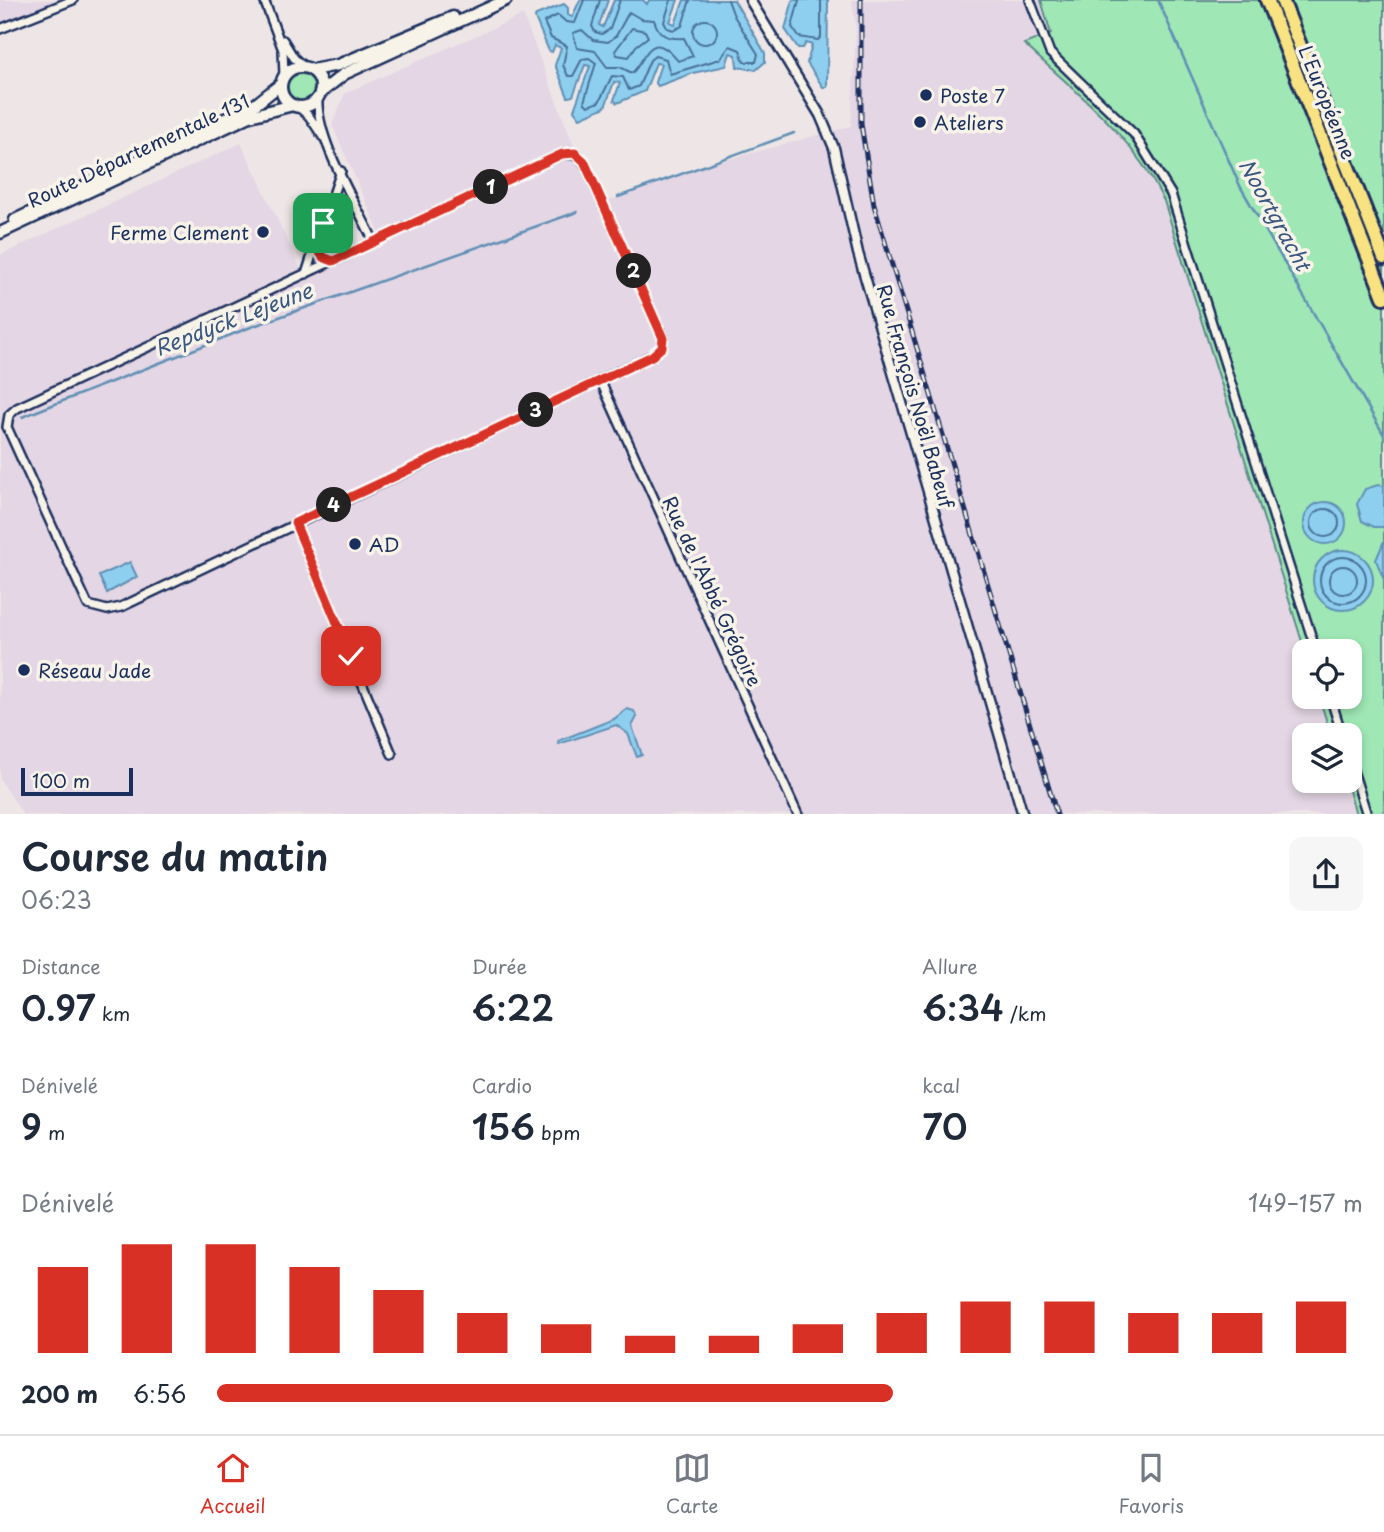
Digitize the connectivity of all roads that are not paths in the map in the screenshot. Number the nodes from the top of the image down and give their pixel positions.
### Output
1 (72, 0) edge
2 (264, 0) edge
3 (505, 0) edge
4 (750, 0) edge
5 (1030, 0) edge
6 (1267, 0) edge
7 (1282, 0) edge
8 (1290, 0) edge
9 (275, 26) junction
10 (0, 29) edge
11 (308, 69) junction
12 (283, 80) junction
13 (1315, 81) junction
14 (319, 95) junction
15 (295, 105) junction
16 (329, 146) junction
17 (341, 171) junction
18 (1367, 213) junction
19 (0, 228) edge
20 (0, 233) edge
21 (317, 239) junction
22 (374, 242) junction
23 (1384, 251) edge
24 (1384, 258) edge
25 (333, 261) junction
26 (306, 274) junction
27 (1384, 297) edge
28 (600, 380) junction
29 (295, 523) junction
30 (1311, 639) edge
31 (392, 754) dead end
32 (1360, 793) edge
33 (798, 814) edge
34 (1023, 814) edge
35 (1367, 814) edge

1 - 10 street
2 - 9 street
3 - 11 main road
3 - 14 main road
4 - 34 street, Rue François Noël Babeuf
5 - 30 street
6 - 27 highway, L'Européenne
7 - 13 highway, L'Européenne
8 - 13 highway
9 - 11 street
9 - 12 street
11 - 12 main road
11 - 14 main road
12 - 15 main road
12 - 19 main road, Route Départementale 131
13 - 18 highway, L'Européenne
14 - 15 main road
14 - 16 street
15 - 16 street
15 - 20 main road, Route Départementale 131
16 - 17 street
17 - 21 street
17 - 22 street
18 - 23 highway
18 - 24 highway, L'Européenne
21 - 25 street
21 - 26 street
22 - 25 street
22 - 28 street
25 - 26 street
26 - 29 street
28 - 29 street
28 - 33 street, Rue de l'Abbé Grégoire
29 - 31 street
32 - 35 street

